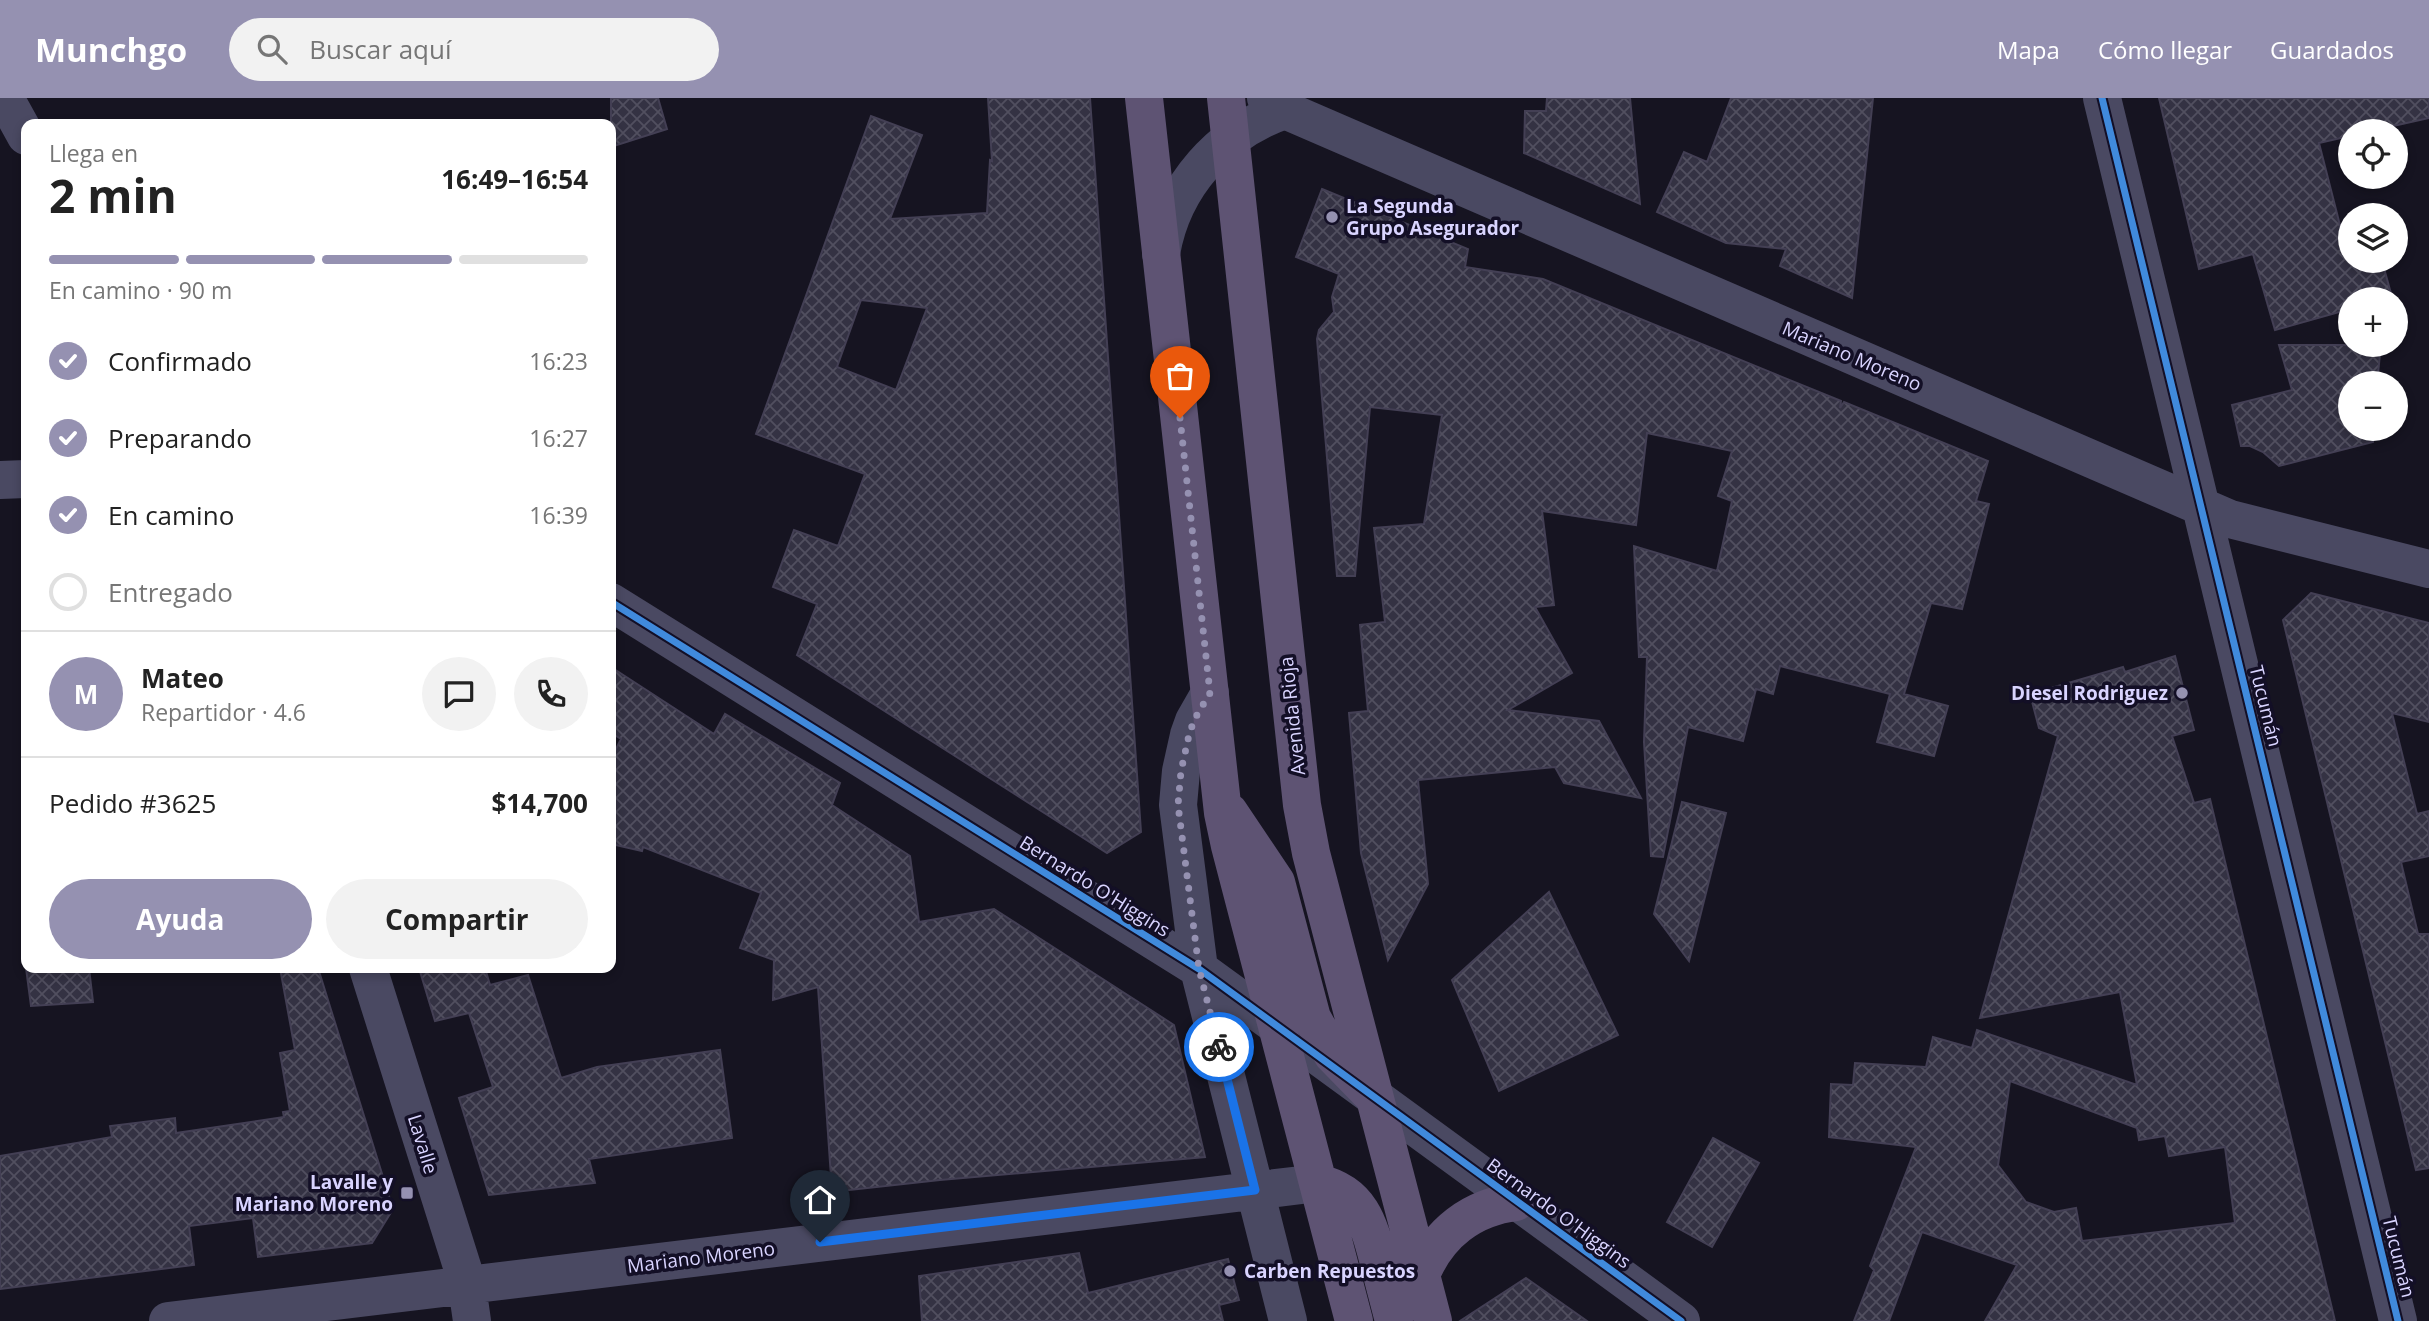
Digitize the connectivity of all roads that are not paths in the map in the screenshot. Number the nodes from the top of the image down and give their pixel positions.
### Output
1 (5, 98) edge
2 (1144, 98) edge
3 (1226, 98) edge
4 (2102, 98) edge
5 (1276, 104) edge
6 (21, 127) edge
7 (1230, 139) junction
8 (1161, 254) junction
9 (21, 479) edge
10 (0, 480) edge
11 (2201, 507) junction
12 (2429, 569) edge
13 (616, 605) edge
14 (1210, 693) junction
15 (1221, 794) junction
16 (1199, 969) junction
17 (370, 973) edge
18 (1276, 1026) junction
19 (1374, 1097) junction
20 (1318, 1182) junction
21 (1255, 1190) junction
22 (1517, 1202) junction
23 (1421, 1275) junction
24 (469, 1303) edge
25 (168, 1321) edge
26 (1288, 1321) edge
27 (1354, 1321) edge
28 (1394, 1321) edge
29 (1433, 1321) edge
30 (1681, 1321) edge
31 (2398, 1321) edge

1 - 6 street
2 - 8 main road
3 - 7 main road, Avenida Rioja
4 - 11 street, Tucumán
5 - 7 street, Mariano Moreno
5 - 11 street, Mariano Moreno
7 - 8 street, Mariano Moreno
7 - 19 main road, Avenida Rioja
8 - 14 main road
9 - 10 street
11 - 12 street, Mariano Moreno
11 - 31 street, Tucumán
13 - 16 street, Bernardo O'Higgins
14 - 15 main road
14 - 16 street
15 - 18 main road
15 - 19 main road
16 - 18 street, Bernardo O'Higgins
16 - 21 street
17 - 24 street, Lavalle
18 - 19 street, Bernardo O'Higgins
18 - 20 main road
19 - 22 street, Bernardo O'Higgins
19 - 23 main road, Avenida Rioja
20 - 21 street, Mariano Moreno
20 - 27 main road
20 - 28 main road
21 - 24 street, Mariano Moreno
21 - 26 street
22 - 23 main road
22 - 30 street, Bernardo O'Higgins
23 - 29 main road, Avenida Rioja
24 - 25 street, Mariano Moreno

